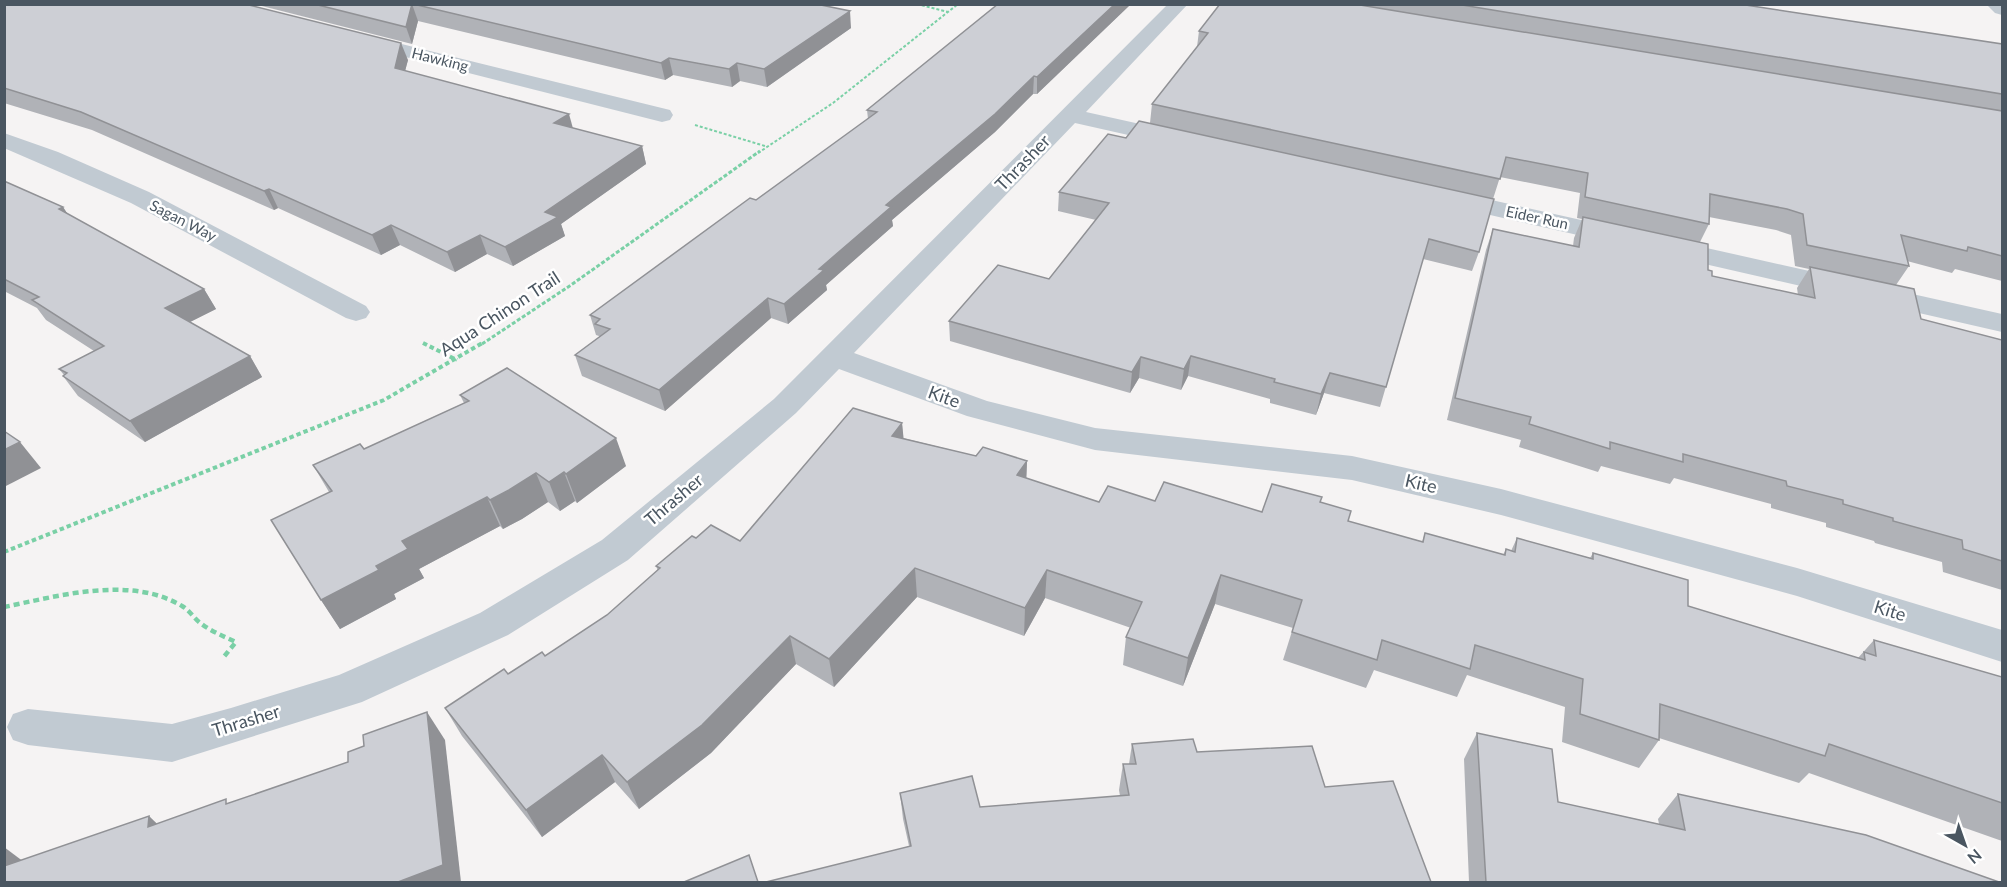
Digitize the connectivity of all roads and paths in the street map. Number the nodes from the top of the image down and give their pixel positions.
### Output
1 (917, 4) edge
2 (958, 4) edge
3 (1179, 4) edge
4 (1995, 4) edge
5 (2002, 9) edge
6 (948, 12) junction
7 (343, 36) edge
8 (662, 115) joint
9 (1070, 115) junction
10 (4, 140) edge
11 (1198, 143) edge
12 (766, 147) junction
13 (1420, 192) edge
14 (356, 312) dead end
15 (2002, 323) edge
16 (423, 343) dead end
17 (834, 356) junction
18 (457, 360) junction
19 (4, 552) edge
20 (4, 607) edge
21 (2002, 646) edge
22 (222, 659) dead end
23 (28, 727) dead end

1 - 6 path
2 - 6 path, Aqua Chinon Trail
3 - 9 street, Thrasher
4 - 5 street
6 - 12 path, Aqua Chinon Trail
7 - 8 street, Hawking
8 - 12 path
9 - 11 street
9 - 17 street, Thrasher
10 - 14 street, Sagan Way
12 - 18 path, Aqua Chinon Trail
13 - 15 street, Eider Run
16 - 18 path
17 - 21 street, Kite
17 - 23 street, Thrasher
18 - 19 path, Aqua Chinon Trail
20 - 22 path

